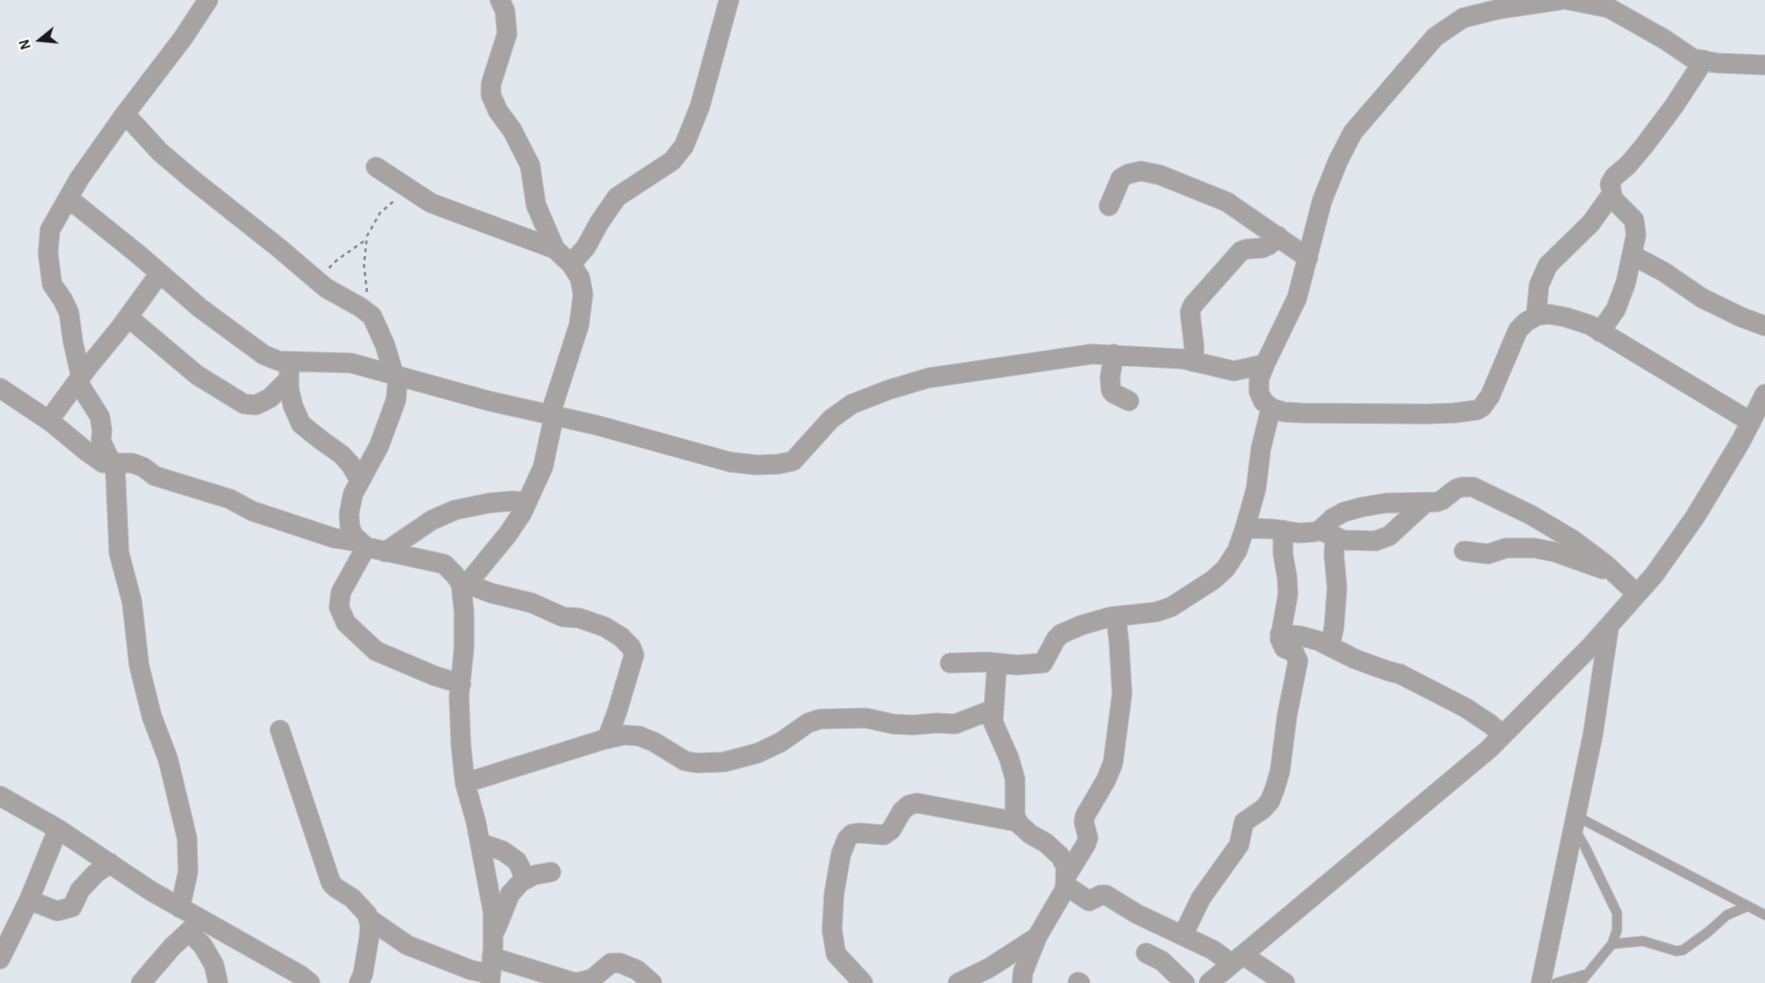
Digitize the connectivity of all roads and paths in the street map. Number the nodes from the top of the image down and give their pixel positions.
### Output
1 (208, 0) edge
2 (500, 0) edge
3 (729, 0) edge
4 (1560, 0) edge
5 (1568, 0) edge
6 (1704, 60) junction
7 (1765, 65) edge
8 (125, 114) junction
9 (376, 167) dead end
10 (409, 188) junction
11 (1611, 195) junction
12 (68, 198) junction
13 (1108, 206) dead end
14 (1278, 236) junction
15 (367, 239) junction
16 (555, 249) junction
17 (1632, 255) junction
18 (1308, 258) junction
19 (571, 264) junction
20 (160, 273) junction
21 (316, 280) junction
22 (369, 314) junction
23 (1536, 316) junction
24 (128, 317) junction
25 (1765, 326) edge
26 (1600, 332) junction
27 (1114, 354) junction
28 (1194, 362) junction
29 (1265, 364) junction
30 (289, 371) junction
31 (396, 376) junction
32 (79, 380) junction
33 (0, 388) edge
34 (1765, 394) edge
35 (1129, 401) dead end
36 (1271, 408) junction
37 (552, 416) junction
38 (49, 420) junction
39 (1751, 422) junction
40 (113, 463) junction
41 (360, 481) junction
42 (1253, 501) junction
43 (527, 502) junction
44 (1426, 502) junction
45 (1245, 528) junction
46 (1290, 531) junction
47 (1328, 533) junction
48 (363, 544) junction
49 (1464, 551) dead end
50 (385, 552) junction
51 (1612, 570) junction
52 (465, 587) junction
53 (1637, 594) junction
54 (1116, 616) junction
55 (1609, 626) junction
56 (1280, 634) junction
57 (1330, 646) junction
58 (950, 663) dead end
59 (997, 663) junction
60 (461, 684) junction
61 (994, 709) junction
62 (280, 730) dead end
63 (1503, 735) junction
64 (607, 739) junction
65 (465, 783) junction
66 (0, 796) edge
67 (1018, 822) junction
68 (1574, 822) junction
69 (58, 829) junction
70 (480, 843) junction
71 (110, 863) junction
72 (551, 872) dead end
73 (524, 880) junction
74 (1066, 880) junction
75 (29, 900) junction
76 (1748, 906) junction
77 (180, 908) junction
78 (1765, 915) edge
79 (368, 918) junction
80 (195, 925) junction
81 (493, 935) junction
82 (1183, 935) junction
83 (1037, 937) junction
84 (1612, 944) junction
85 (1146, 952) dead end
86 (0, 959) edge
87 (1237, 960) junction
88 (491, 971) edge
89 (1588, 974) junction
90 (569, 982) edge
91 (141, 983) edge
92 (218, 983) edge
93 (310, 983) edge
94 (359, 983) edge
95 (652, 983) edge
96 (863, 983) edge
97 (958, 983) edge
98 (1022, 983) edge
99 (1185, 983) edge
100 (1209, 983) edge
101 (1286, 983) edge
102 (1541, 983) edge
103 (1556, 983) edge
104 (1580, 983) edge

1 - 8 street
2 - 16 street
3 - 19 street
4 - 18 street
5 - 6 street
6 - 7 street
6 - 11 street
8 - 12 street
8 - 21 street
9 - 10 street
10 - 15 path
10 - 16 street
11 - 17 street
11 - 23 street
12 - 20 street
12 - 32 street
13 - 14 street
14 - 18 street
14 - 28 street
15 - 21 path
15 - 22 path
16 - 19 street
17 - 25 street
17 - 26 street
18 - 29 street
19 - 37 street
20 - 24 street
20 - 30 street
21 - 22 street
22 - 31 street
23 - 26 street
23 - 36 street
24 - 30 street
24 - 32 street
26 - 39 street
27 - 28 street
27 - 35 street
27 - 37 street
28 - 29 street
29 - 36 street
30 - 31 street
30 - 41 street
31 - 37 street
31 - 41 street
32 - 38 street
32 - 40 street
33 - 38 street
34 - 39 street
36 - 42 street
37 - 43 street
38 - 40 street
39 - 53 street
40 - 48 street
40 - 77 street
41 - 48 street
42 - 45 street
42 - 46 street
43 - 50 street
43 - 52 street
44 - 47 street
44 - 47 street
44 - 51 street
45 - 46 street
45 - 54 street
46 - 47 street
46 - 56 street
47 - 57 street
48 - 50 street
48 - 60 street
49 - 51 street
50 - 52 street
51 - 53 street
52 - 60 street
52 - 64 street
53 - 55 street
54 - 59 street
54 - 74 street
55 - 63 street
55 - 68 street
56 - 57 street
56 - 82 street
57 - 63 street
58 - 59 street
59 - 61 street
60 - 65 street
61 - 64 street
61 - 67 street
62 - 79 street
63 - 87 street
64 - 65 street
65 - 70 street
66 - 69 street
67 - 74 street
67 - 96 street
68 - 76 lane
68 - 84 lane
68 - 102 street
69 - 71 street
69 - 75 street
70 - 73 street
70 - 81 street
71 - 75 street
71 - 77 street
72 - 73 street
73 - 81 street
74 - 82 street
74 - 83 street
75 - 86 street
76 - 78 lane
76 - 84 lane
77 - 80 street
79 - 88 street
79 - 94 street
80 - 91 street
80 - 92 street
80 - 93 street
81 - 88 street
82 - 87 street
83 - 97 street
83 - 98 street
84 - 89 lane
85 - 99 street
87 - 100 street
87 - 101 street
88 - 90 street
89 - 103 lane
89 - 104 lane
90 - 95 street

